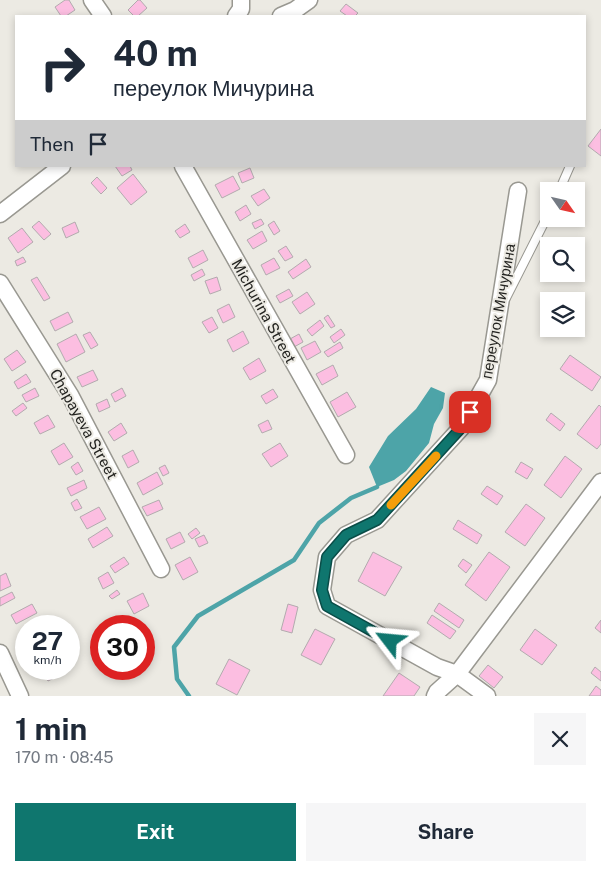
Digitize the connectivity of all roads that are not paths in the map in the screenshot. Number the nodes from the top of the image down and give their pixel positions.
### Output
1 (92, 0) edge
2 (241, 0) edge
3 (309, 0) edge
4 (102, 15) edge
5 (237, 15) edge
6 (283, 15) edge
7 (61, 167) edge
8 (184, 167) edge
9 (570, 167) edge
10 (563, 182) edge
11 (518, 192) dead end
12 (0, 214) edge
13 (542, 228) edge
14 (0, 283) edge
15 (499, 313) junction
16 (346, 455) dead end
17 (601, 482) edge
18 (161, 569) dead end
19 (0, 653) edge
20 (457, 674) junction
21 (20, 696) edge
22 (434, 696) edge
23 (487, 696) edge

1 - 4 street
2 - 5 street
3 - 6 street
7 - 12 street
8 - 16 street, Michurina Street
9 - 10 lane
11 - 15 street, переулок Мичурина
13 - 15 lane
14 - 18 street, Chapayeva Street
15 - 20 street, переулок Мичурина
17 - 20 street
19 - 21 street
20 - 22 street
20 - 23 street, переулок Мичурина

